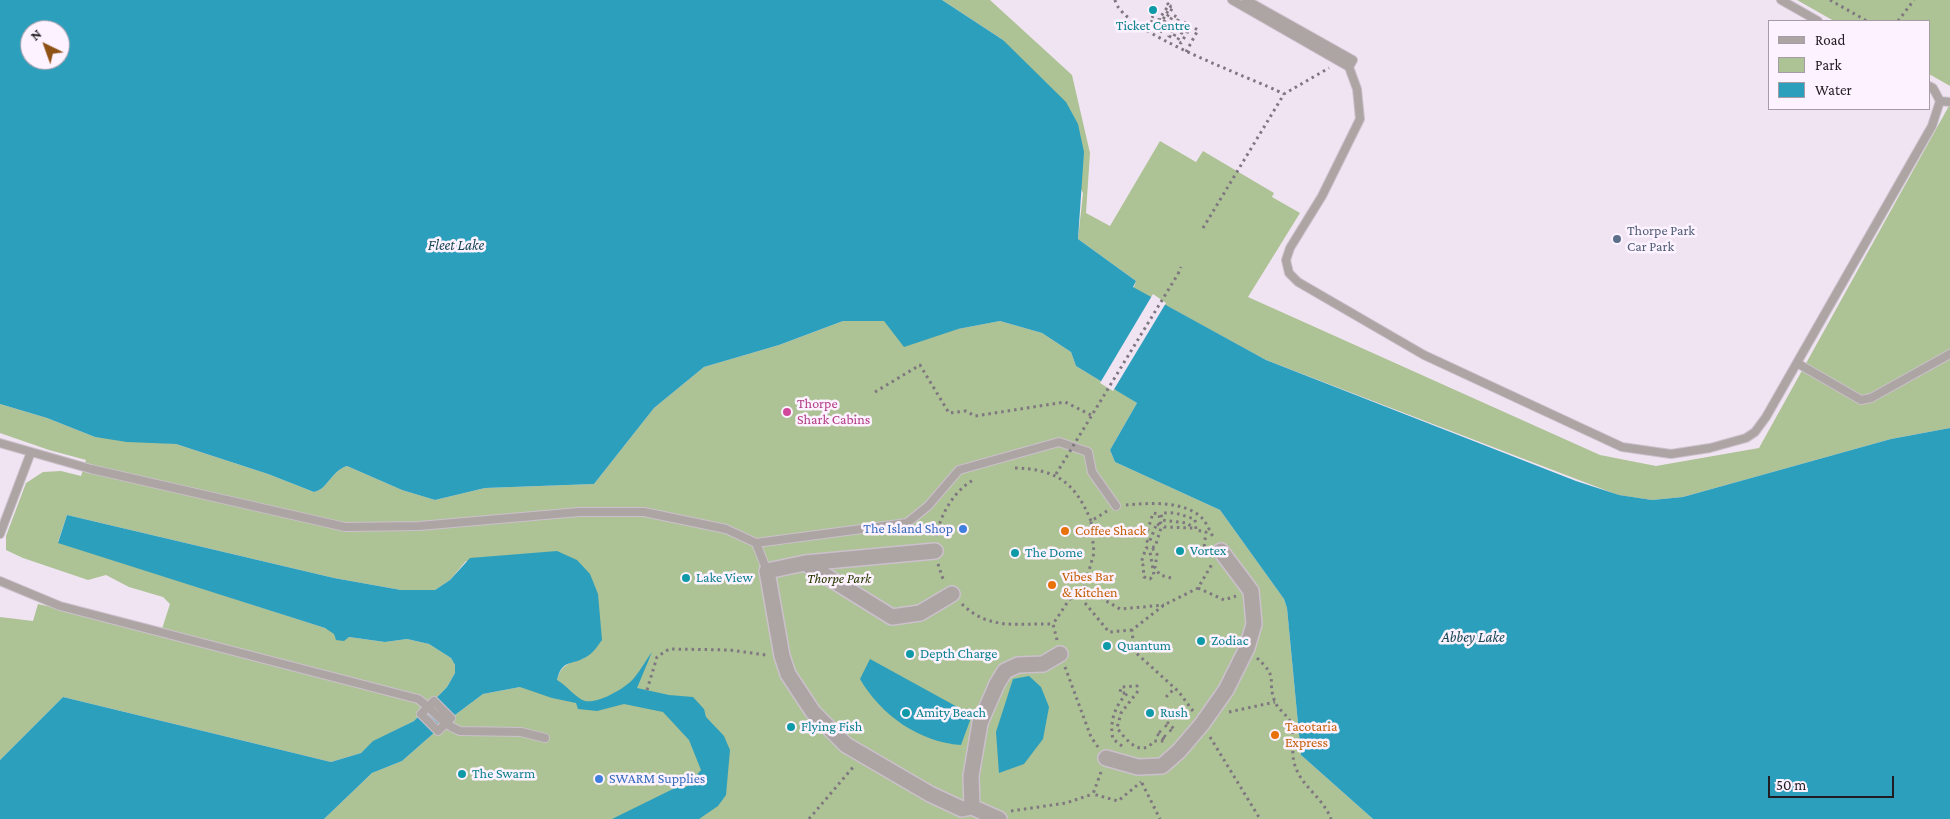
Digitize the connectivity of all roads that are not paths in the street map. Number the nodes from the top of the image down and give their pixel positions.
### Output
1 (1232, 0) edge
2 (1246, 0) edge
3 (1781, 0) edge
4 (1816, 20) edge
5 (1351, 64) junction
6 (1930, 86) edge
7 (1940, 100) junction
8 (1950, 102) edge
9 (1950, 354) edge
10 (1797, 363) junction
11 (0, 443) edge
12 (31, 452) junction
13 (1116, 506) road end
14 (0, 534) edge
15 (756, 543) junction
16 (1221, 551) road end
17 (935, 552) road end
18 (805, 563) junction
19 (767, 570) junction
20 (0, 581) edge
21 (952, 594) road end
22 (1060, 654) road end
23 (429, 706) junction
24 (446, 723) junction
25 (546, 738) dead end
26 (1106, 758) road end
27 (964, 812) edge
28 (994, 816) edge

1 - 5 lane
2 - 5 lane
3 - 4 lane
5 - 10 lane
6 - 7 lane
7 - 8 lane
7 - 10 lane
9 - 10 lane
11 - 12 lane
12 - 14 lane
12 - 15 lane
13 - 15 lane
15 - 19 lane
16 - 26 street
17 - 18 street
18 - 19 street
18 - 21 street
19 - 27 street
20 - 23 lane
22 - 27 street
23 - 24 lane
23 - 24 lane
24 - 25 lane
27 - 28 street

